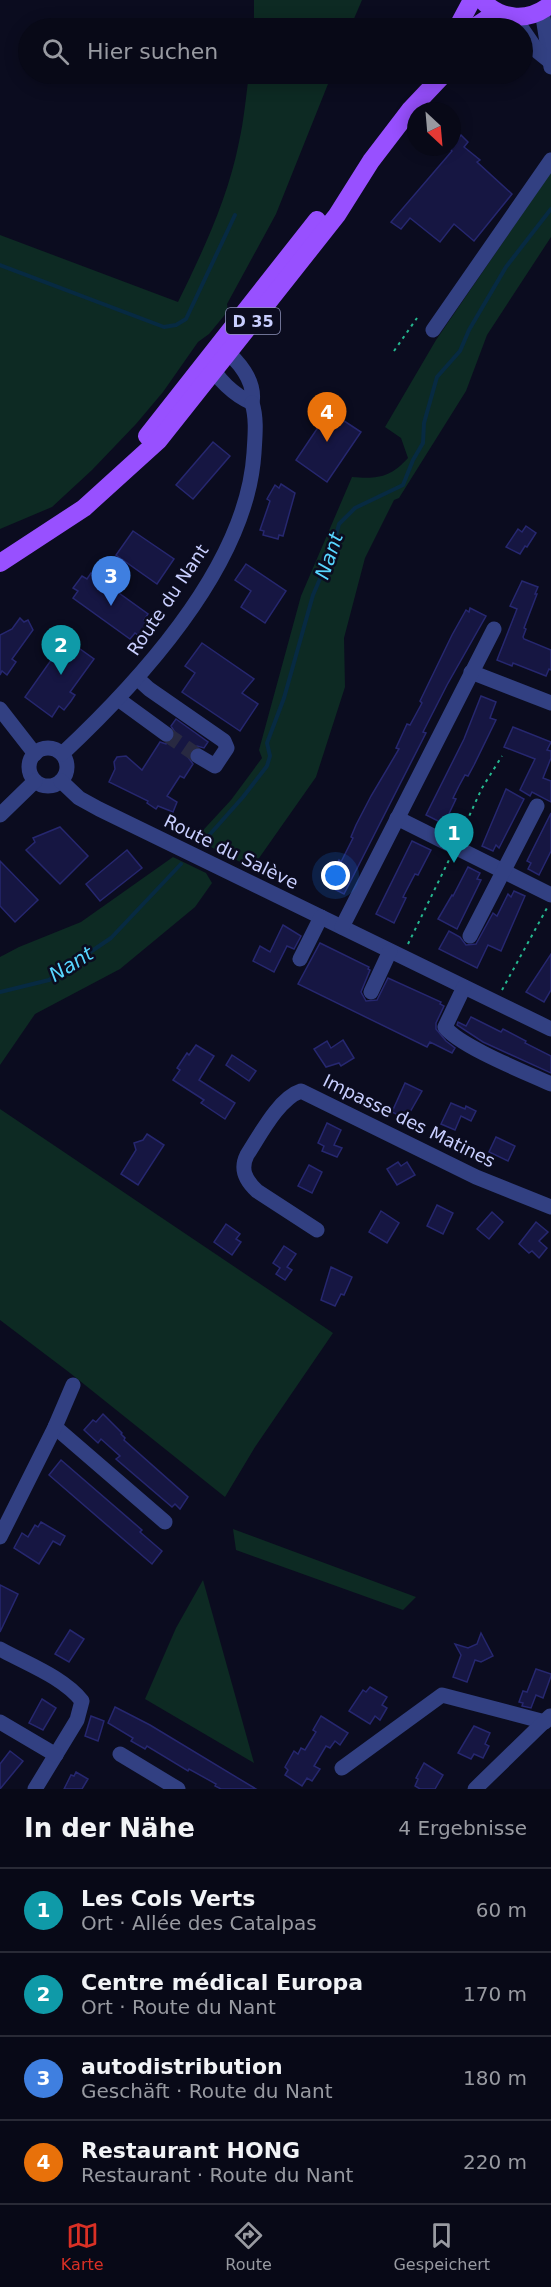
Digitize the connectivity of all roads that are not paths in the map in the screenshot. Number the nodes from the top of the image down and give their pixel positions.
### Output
1 (472, 0) edge
2 (482, 0) edge
3 (547, 8) edge
4 (509, 16) junction
5 (462, 18) edge
6 (488, 18) edge
7 (533, 46) edge
8 (550, 63) edge
9 (424, 84) edge
10 (435, 84) edge
11 (414, 102) edge
12 (418, 102) edge
13 (407, 114) edge
14 (551, 160) edge
15 (433, 330) dead end
16 (224, 348) junction
17 (210, 366) junction
18 (252, 403) junction
19 (0, 563) edge
20 (494, 629) dead end
21 (471, 672) junction
22 (137, 678) junction
23 (118, 699) junction
24 (551, 703) edge
25 (0, 709) edge
26 (166, 734) tunnel mouth
27 (35, 754) junction
28 (62, 754) junction
29 (198, 756) tunnel mouth
30 (35, 781) junction
31 (61, 781) junction
32 (537, 806) dead end
33 (0, 815) edge
34 (397, 818) junction
35 (503, 871) junction
36 (551, 895) edge
37 (321, 917) junction
38 (342, 927) junction
39 (470, 936) dead end
40 (390, 951) junction
41 (300, 959) dead end
42 (464, 987) junction
43 (371, 992) dead end
44 (551, 1029) edge
45 (551, 1084) edge
46 (551, 1207) edge
47 (317, 1230) dead end
48 (73, 1385) dead end
49 (56, 1427) junction
50 (165, 1522) dead end
51 (0, 1537) edge
52 (0, 1649) edge
53 (548, 1719) edge
54 (0, 1722) edge
55 (120, 1754) dead end
56 (56, 1755) junction
57 (342, 1768) dead end
58 (34, 1789) edge
59 (178, 1789) edge
60 (475, 1789) edge

1 - 5 main road
2 - 4 main road
3 - 4 main road
3 - 8 street
4 - 6 main road
7 - 8 street
9 - 11 main road, D 35
10 - 12 main road, D 35
13 - 16 main road, D 35
14 - 15 street
16 - 17 main road, D 35
16 - 18 street, Route du Nant
17 - 18 street
17 - 19 main road, D 35
18 - 22 street, Route du Nant
20 - 21 street
21 - 24 street
21 - 34 street
22 - 23 street, Route du Nant
22 - 29 street
23 - 26 street
23 - 28 street, Route du Nant
25 - 27 street
27 - 28 street
27 - 30 street
28 - 31 street
30 - 31 street
30 - 33 street
31 - 37 street, Route du Salève
32 - 35 street
34 - 35 street
34 - 38 street
35 - 36 street
35 - 39 street
37 - 38 street, Route du Salève
37 - 41 street
38 - 40 street, Route du Salève
40 - 42 street, Route du Salève
40 - 43 street
42 - 44 street, Route du Salève
42 - 45 street
46 - 47 street, Impasse des Matines
48 - 49 street
49 - 50 street
49 - 51 street
52 - 56 street
53 - 57 street
53 - 60 street
54 - 56 street
55 - 59 street
56 - 58 street

